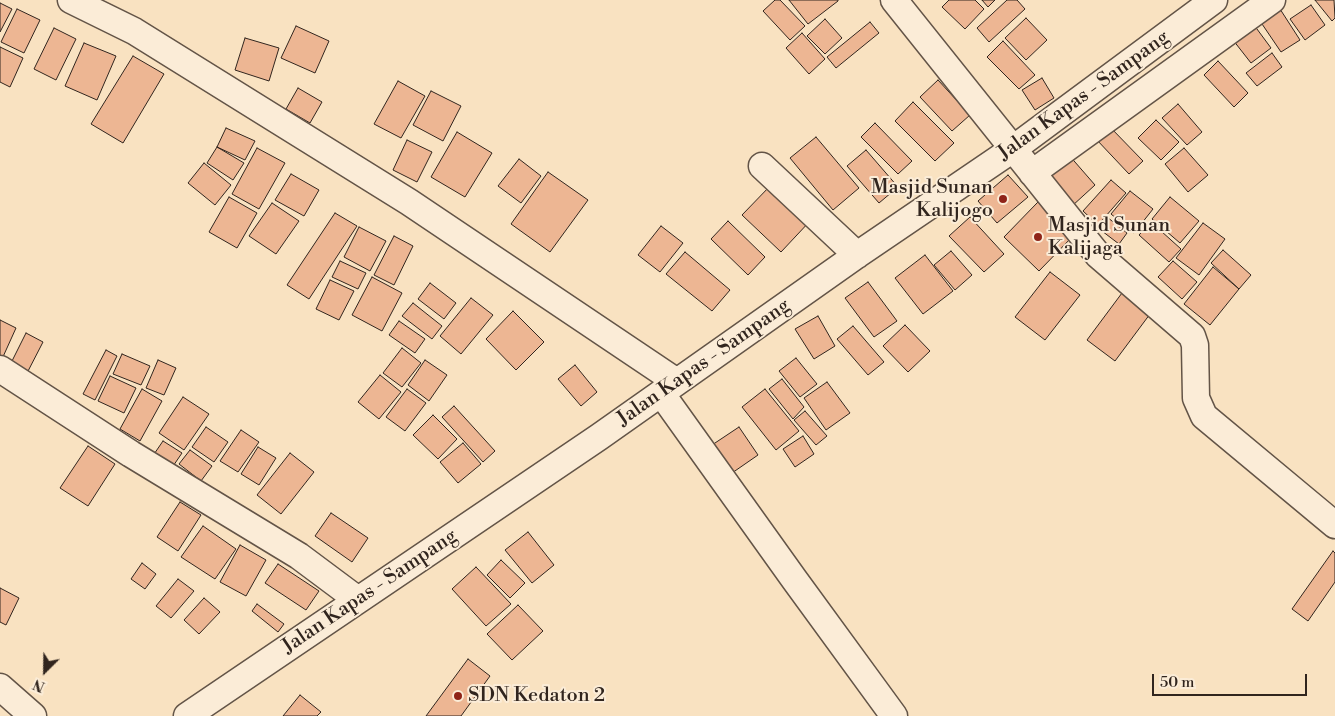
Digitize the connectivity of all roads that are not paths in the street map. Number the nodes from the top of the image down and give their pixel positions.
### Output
1 (71, 0) edge
2 (894, 0) edge
3 (1214, 0) edge
4 (1272, 0) edge
5 (1013, 149) junction
6 (762, 166) dead end
7 (1032, 172) junction
8 (857, 255) junction
9 (0, 368) edge
10 (669, 387) junction
11 (1335, 525) edge
12 (358, 600) junction
13 (0, 686) edge
14 (33, 716) edge
15 (187, 716) edge
16 (894, 716) edge

1 - 10 street
2 - 5 street
3 - 5 street, Jalan Kapas - Sampang
4 - 7 street
5 - 7 street
5 - 8 street, Jalan Kapas - Sampang
6 - 8 street
7 - 11 street
8 - 10 street, Jalan Kapas - Sampang
9 - 12 street
10 - 12 street, Jalan Kapas - Sampang
10 - 16 street
12 - 15 street, Jalan Kapas - Sampang
13 - 14 street

